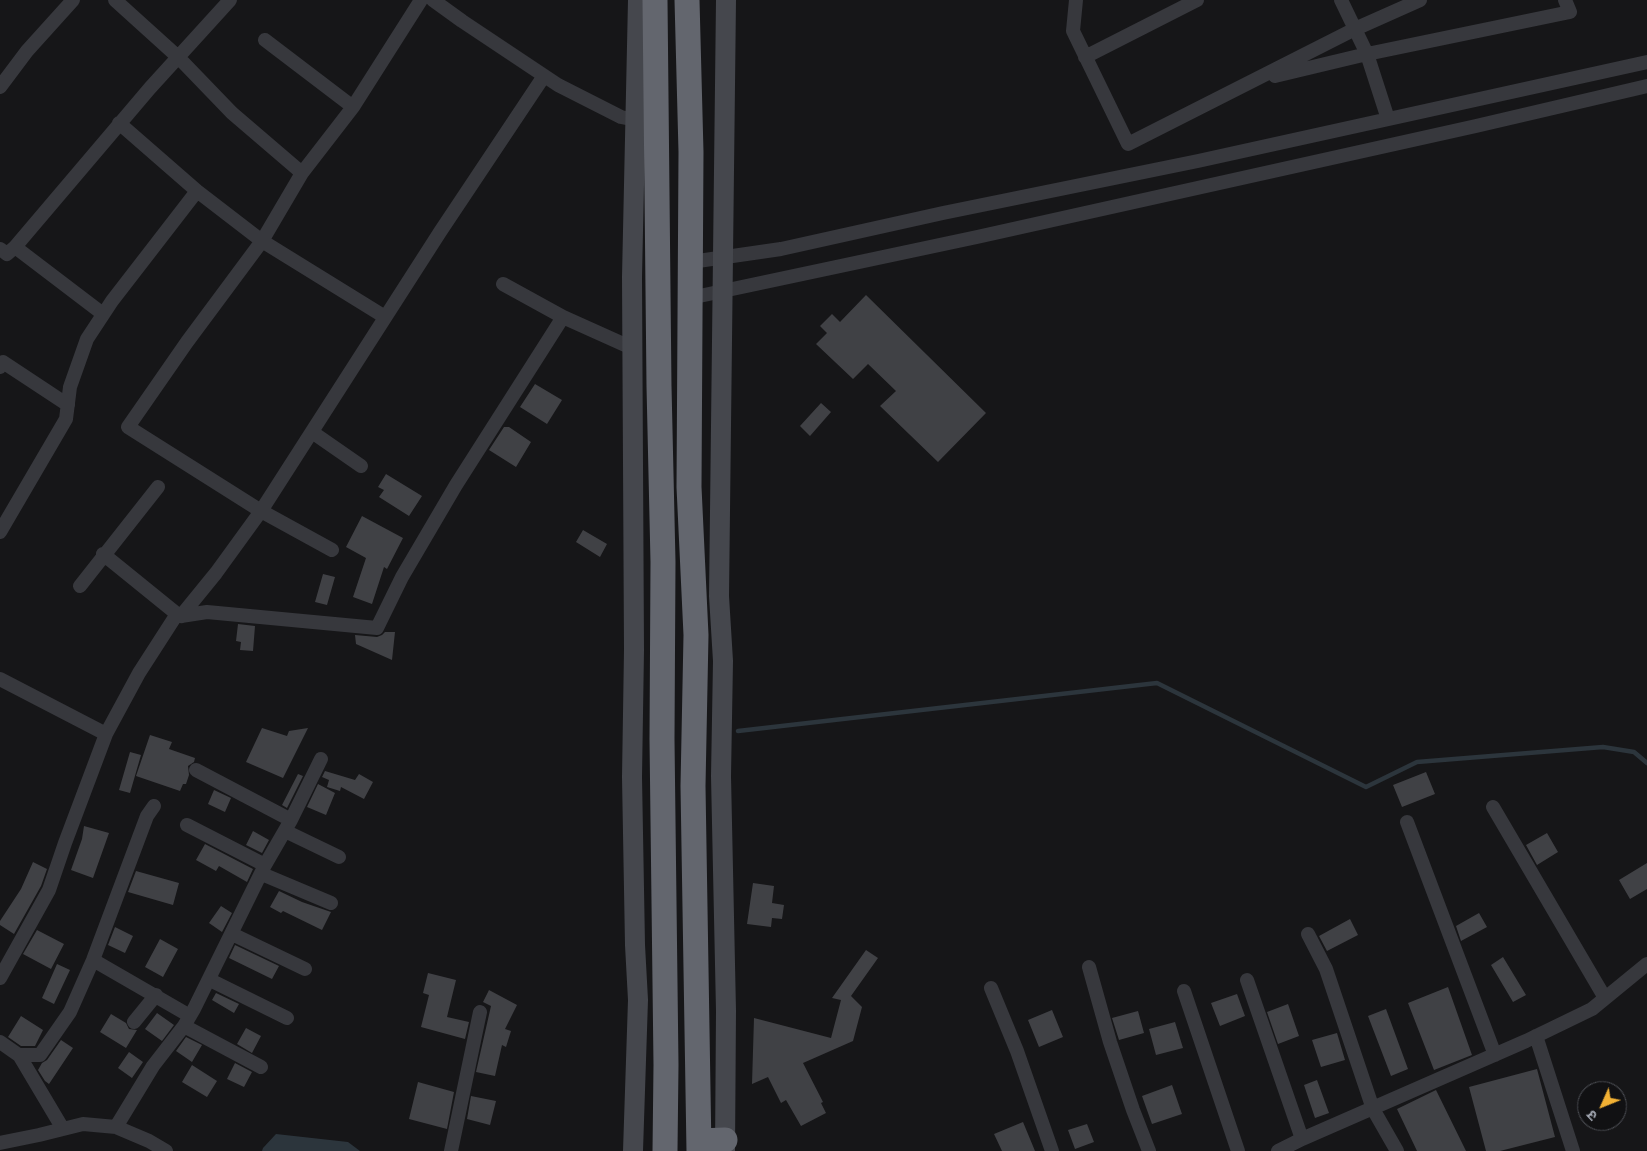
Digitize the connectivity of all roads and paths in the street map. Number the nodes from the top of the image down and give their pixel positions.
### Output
1 (73, 0) edge
2 (115, 0) edge
3 (230, 0) edge
4 (421, 0) edge
5 (433, 0) edge
6 (638, 0) edge
7 (655, 0) edge
8 (687, 0) edge
9 (726, 0) edge
10 (1076, 0) edge
11 (1197, 0) edge
12 (1341, 0) edge
13 (1420, 0) edge
14 (1565, 0) edge
15 (1355, 29) junction
16 (265, 40) dead end
17 (1367, 54) junction
18 (178, 57) junction
19 (1085, 57) junction
20 (1647, 62) edge
21 (544, 76) junction
22 (1252, 81) junction
23 (0, 86) edge
24 (1647, 86) edge
25 (353, 107) junction
26 (1388, 119) junction
27 (636, 120) junction
28 (119, 123) junction
29 (302, 173) junction
30 (197, 192) junction
31 (262, 241) junction
32 (15, 247) junction
33 (0, 249) edge
34 (722, 258) junction
35 (690, 262) junction
36 (503, 284) dead end
37 (724, 291) junction
38 (690, 298) junction
39 (103, 314) junction
40 (385, 317) junction
41 (563, 317) junction
42 (632, 348) junction
43 (0, 367) edge
44 (68, 405) junction
45 (312, 432) junction
46 (361, 466) dead end
47 (158, 487) dead end
48 (261, 511) junction
49 (0, 532) edge
50 (332, 550) dead end
51 (103, 554) junction
52 (80, 586) dead end
53 (179, 615) junction
54 (0, 679) edge
55 (106, 734) junction
56 (321, 759) dead end
57 (196, 770) dead end
58 (154, 806) dead end
59 (1493, 808) dead end
60 (1407, 822) dead end
61 (187, 826) dead end
62 (288, 826) junction
63 (339, 857) dead end
64 (264, 869) junction
65 (331, 903) dead end
66 (232, 934) junction
67 (1308, 934) dead end
68 (93, 960) junction
69 (1647, 964) edge
70 (1089, 967) dead end
71 (305, 969) dead end
72 (0, 978) edge
73 (210, 980) junction
74 (1247, 980) dead end
75 (991, 988) dead end
76 (1184, 991) dead end
77 (156, 995) junction
78 (1605, 998) junction
79 (480, 1012) dead end
80 (287, 1018) dead end
81 (187, 1021) junction
82 (134, 1022) dead end
83 (1536, 1036) junction
84 (0, 1042) edge
85 (1495, 1055) junction
86 (20, 1056) junction
87 (261, 1067) dead end
88 (1373, 1109) junction
89 (116, 1127) junction
90 (63, 1129) junction
91 (1302, 1139) junction
92 (0, 1143) edge
93 (699, 1146) edge
94 (725, 1146) edge
95 (166, 1151) edge
96 (451, 1151) edge
97 (634, 1151) edge
98 (665, 1151) edge
99 (1052, 1151) edge
100 (1149, 1151) edge
101 (1238, 1151) edge
102 (1278, 1151) edge
103 (1396, 1151) edge
104 (1572, 1151) edge

1 - 23 street
2 - 18 street
3 - 18 street
4 - 25 street
5 - 21 street
6 - 27 street
7 - 98 highway
8 - 35 highway
9 - 34 street
10 - 19 street
11 - 19 street
12 - 15 street
13 - 15 street
14 - 17 street
15 - 17 street
15 - 22 street
16 - 25 street
17 - 22 street
17 - 26 street
18 - 28 street
18 - 29 street
19 - 22 street
20 - 26 street
21 - 27 street
21 - 40 street
24 - 37 street
25 - 29 street
26 - 34 street
27 - 42 street
28 - 30 street
28 - 32 street
29 - 31 street
30 - 31 street
30 - 39 street
31 - 40 street
31 - 48 street
32 - 33 street
32 - 39 street
34 - 35 street
34 - 37 street
35 - 38 highway
36 - 41 street
37 - 38 street
37 - 94 street
38 - 93 highway
39 - 44 street
40 - 45 street
41 - 42 street
41 - 53 street
42 - 97 street
43 - 44 street
44 - 49 street
45 - 46 street
45 - 48 street
47 - 51 street
48 - 50 street
48 - 53 street
51 - 52 street
51 - 53 street
53 - 55 street
54 - 55 street
55 - 72 street
56 - 62 street
57 - 62 street
58 - 68 street
59 - 78 street
60 - 85 street
61 - 64 street
62 - 63 street
62 - 64 street
64 - 65 street
64 - 66 street
66 - 71 street
66 - 73 street
67 - 88 street
68 - 77 street
68 - 86 street
69 - 78 street
70 - 100 street
73 - 80 street
73 - 81 street
74 - 91 street
75 - 99 street
76 - 101 street
77 - 81 street
77 - 82 street
78 - 83 street
79 - 96 street
81 - 87 street
81 - 89 street
83 - 85 street
83 - 104 street
84 - 86 street
85 - 88 street
86 - 90 street
88 - 91 street
88 - 103 street
89 - 90 street
89 - 95 street
90 - 92 street
91 - 102 street
93 - 94 highway

